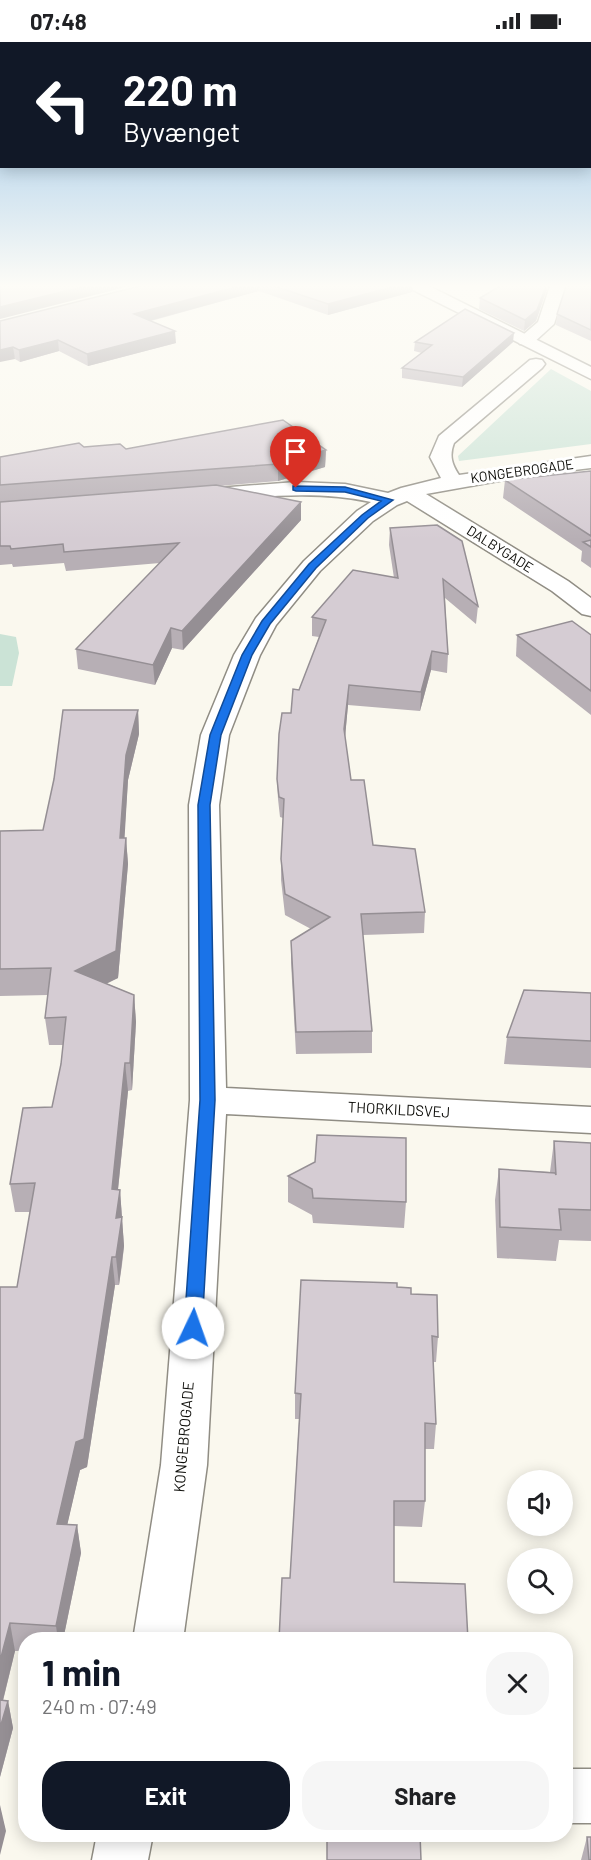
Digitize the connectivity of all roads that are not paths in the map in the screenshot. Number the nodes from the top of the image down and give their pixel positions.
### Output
1 (528, 371) edge
2 (591, 462) edge
3 (453, 481) junction
4 (189, 496) edge
5 (398, 496) junction
6 (591, 609) edge
7 (208, 1100) junction
8 (591, 1120) edge
9 (159, 1632) edge
10 (573, 1796) edge
11 (591, 1796) edge
12 (123, 1842) edge
13 (120, 1860) edge

1 - 3 street, KONGEBROGADE
2 - 3 street, KONGEBROGADE
3 - 5 street, KONGEBROGADE
4 - 5 street
5 - 6 street, DALBYGADE
5 - 7 street, KONGEBROGADE
7 - 8 street, THORKILDSVEJ
7 - 9 street, KONGEBROGADE
10 - 11 street
12 - 13 street

